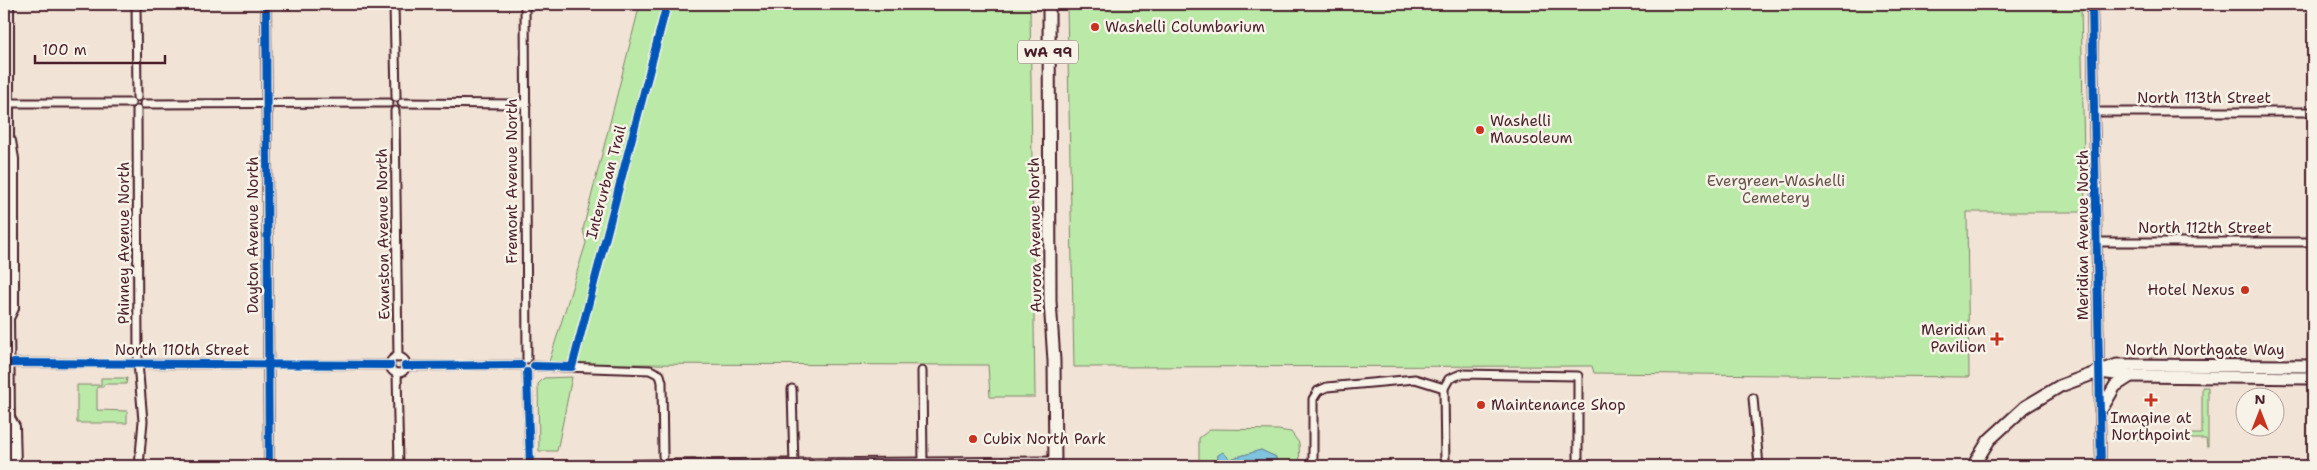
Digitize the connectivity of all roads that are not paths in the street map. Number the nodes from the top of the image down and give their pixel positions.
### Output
1 (8, 4) edge
2 (136, 4) edge
3 (266, 4) edge
4 (394, 4) edge
5 (525, 4) edge
6 (1049, 4) edge
7 (2092, 4) edge
8 (137, 97) junction
9 (396, 97) junction
10 (6, 103) edge
11 (131, 103) junction
12 (389, 103) junction
13 (402, 103) junction
14 (144, 104) junction
15 (266, 104) junction
16 (526, 104) junction
17 (137, 110) junction
18 (395, 111) junction
19 (2095, 112) junction
20 (2313, 112) edge
21 (2096, 242) junction
22 (2313, 242) edge
23 (398, 358) junction
24 (527, 359) junction
25 (6, 363) edge
26 (138, 363) junction
27 (268, 364) junction
28 (390, 365) junction
29 (521, 365) junction
30 (405, 366) junction
31 (534, 366) junction
32 (2282, 366) junction
33 (2313, 366) edge
34 (922, 371) dead end
35 (2098, 371) junction
36 (528, 372) junction
37 (398, 373) junction
38 (2131, 376) junction
39 (2241, 377) junction
40 (2313, 378) edge
41 (1444, 388) junction
42 (792, 390) dead end
43 (1753, 398) dead end
44 (2101, 410) junction
45 (9, 418) junction
46 (664, 456) junction
47 (923, 464) edge
48 (1055, 464) edge
49 (656, 465) edge
50 (670, 465) edge
51 (794, 465) edge
52 (5, 466) edge
53 (15, 466) edge
54 (139, 466) edge
55 (269, 466) edge
56 (398, 466) edge
57 (530, 466) edge
58 (543, 466) edge
59 (1313, 466) edge
60 (1445, 466) edge
61 (1578, 466) edge
62 (1759, 466) edge
63 (1973, 466) edge
64 (2101, 466) edge

1 - 10 main road
2 - 8 street
3 - 15 street, Dayton Avenue North
4 - 9 street
5 - 16 street, Fremont Avenue North
6 - 48 main road, Aurora Avenue North / WA 99
7 - 19 street, Meridian Avenue North
8 - 11 street
8 - 14 street
9 - 12 street
9 - 13 street
10 - 11 street
10 - 25 main road
11 - 17 street
12 - 15 street
12 - 18 street
13 - 16 street
13 - 18 street
14 - 15 street
14 - 17 street
15 - 27 street, Dayton Avenue North
16 - 24 street, Fremont Avenue North
17 - 26 street, Phinney Avenue North
18 - 23 street, Evanston Avenue North
19 - 20 street, North 113th Street
19 - 21 street, Meridian Avenue North
21 - 22 street, North 112th Street
21 - 35 street, Meridian Avenue North
23 - 28 street
23 - 30 street
24 - 29 street
24 - 31 street
25 - 26 street, North 110th Street
25 - 45 main road
26 - 27 street, North 110th Street
26 - 54 street, Phinney Avenue North
27 - 28 street, North 110th Street
27 - 55 street, Dayton Avenue North
28 - 37 street
29 - 30 street
29 - 36 street
30 - 37 street
31 - 36 street
31 - 46 street
32 - 33 main road, North Northgate Way
32 - 35 main road, North Northgate Way
32 - 39 main road
34 - 47 street
35 - 38 main road, North Northgate Way
35 - 44 street, Meridian Avenue North
35 - 63 main road, North Northgate Way
36 - 57 street
37 - 56 street
38 - 39 main road, North Northgate Way
38 - 44 main road
39 - 40 main road, North Northgate Way
41 - 59 street
41 - 60 street
41 - 61 street
42 - 51 street
43 - 62 street
44 - 64 street, Meridian Avenue North
45 - 52 main road
45 - 53 main road
46 - 49 street
46 - 50 street
47 - 48 street
47 - 51 street
49 - 58 street
50 - 51 street

